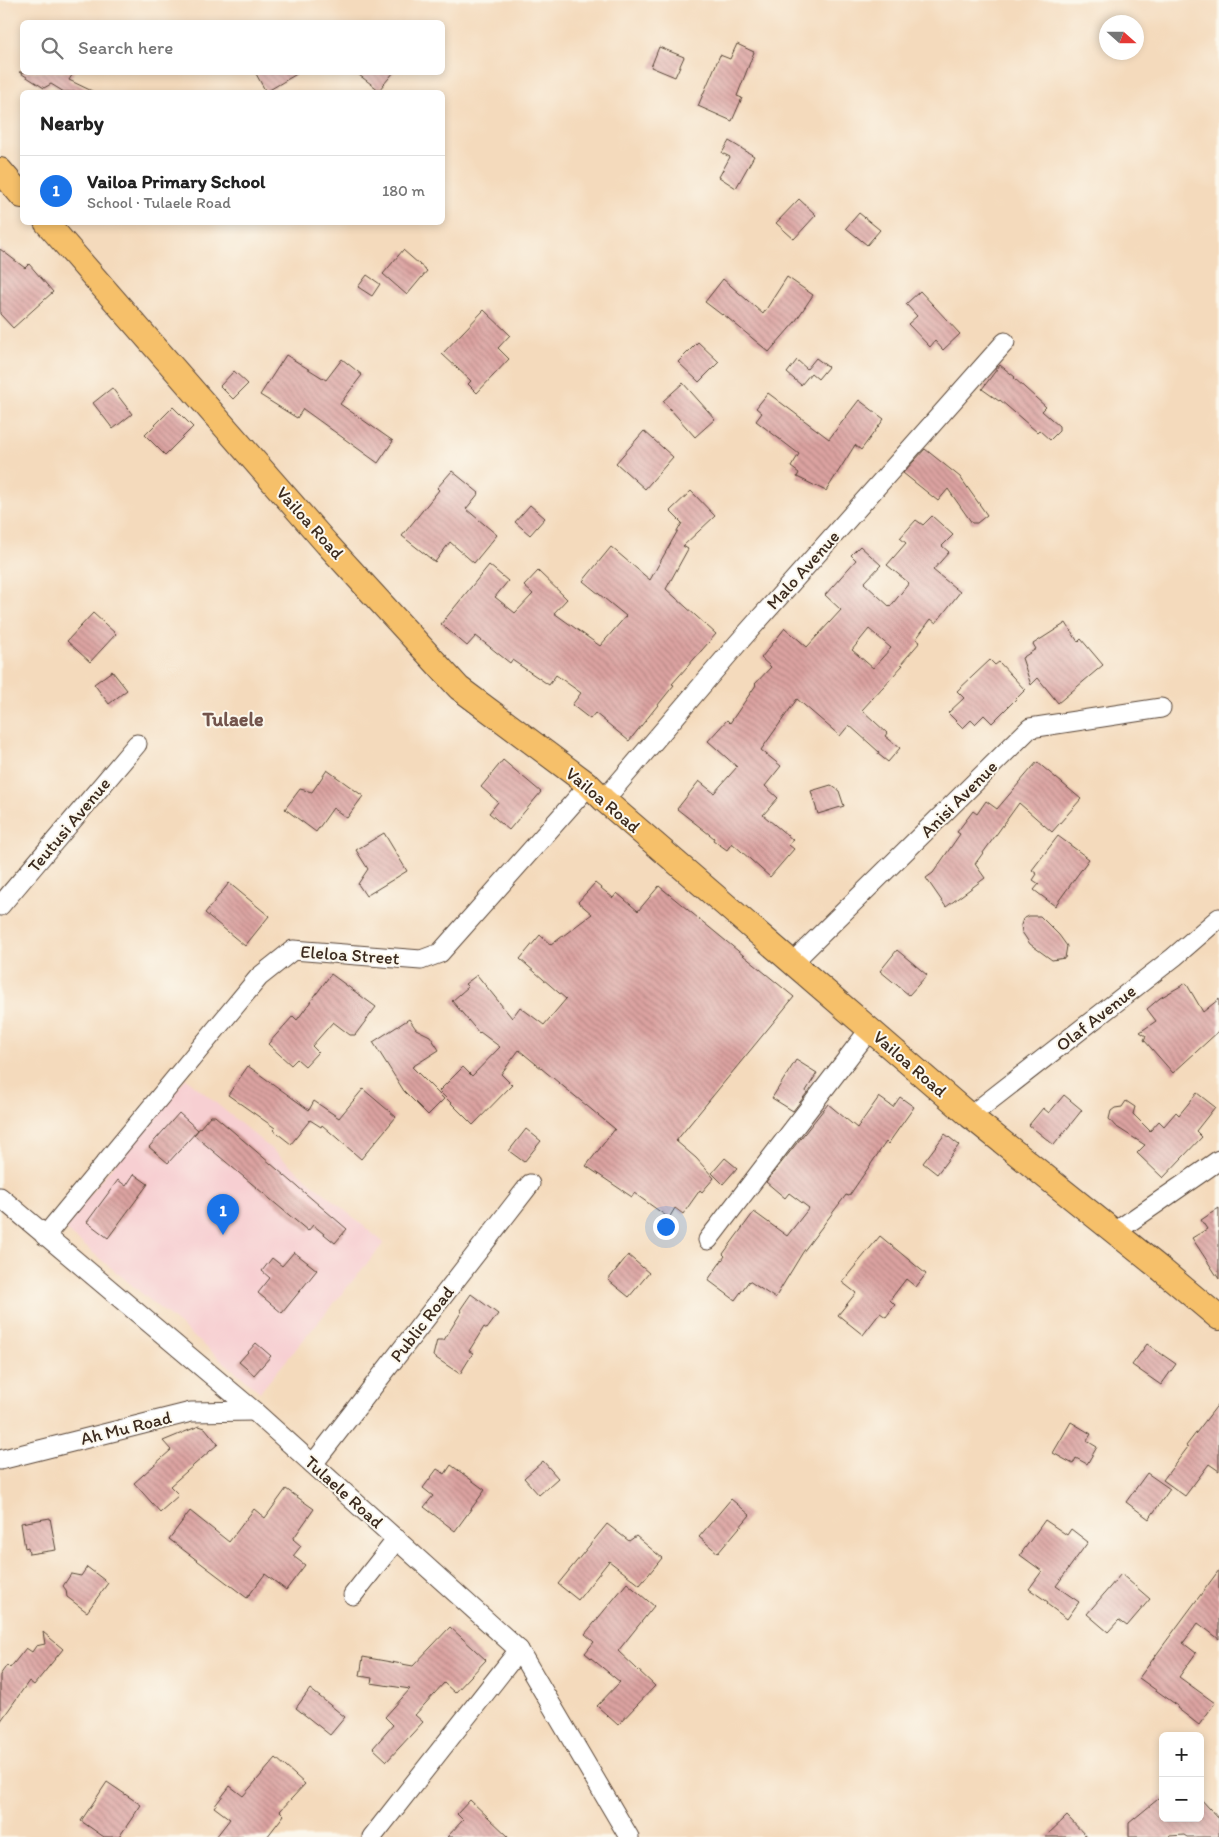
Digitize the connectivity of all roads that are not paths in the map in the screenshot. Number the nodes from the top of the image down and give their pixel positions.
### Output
1 (0, 170) edge
2 (20, 194) edge
3 (49, 225) edge
4 (1005, 342) dead end
5 (1161, 708) dead end
6 (137, 744) dead end
7 (597, 792) junction
8 (0, 906) edge
9 (1219, 918) edge
10 (793, 962) junction
11 (870, 1029) junction
12 (970, 1116) junction
13 (1219, 1160) edge
14 (530, 1184) dead end
15 (0, 1197) edge
16 (1115, 1232) junction
17 (45, 1236) junction
18 (708, 1240) dead end
19 (1219, 1318) edge
20 (254, 1411) junction
21 (0, 1460) edge
22 (313, 1464) junction
23 (397, 1539) junction
24 (353, 1594) dead end
25 (519, 1650) junction
26 (372, 1837) edge
27 (629, 1837) edge

1 - 2 main road
3 - 7 main road, Vailoa Road
4 - 7 street, Malo Avenue
5 - 10 street, Anisi Avenue
6 - 8 street, Teutusi Avenue
7 - 10 main road, Vailoa Road
7 - 17 street, Eleloa Street
9 - 12 street, Olaf Avenue
10 - 11 main road, Vailoa Road
11 - 12 main road, Vailoa Road
11 - 18 street
12 - 16 main road, Vailoa Road
13 - 16 street
14 - 22 street, Public Road
15 - 17 street, Tulaele Road
16 - 19 main road, Vailoa Road
17 - 20 street, Tulaele Road
20 - 21 street, Ah Mu Road
20 - 22 street, Tulaele Road
22 - 23 street, Tulaele Road
23 - 24 street
23 - 25 street, Tulaele Road
25 - 26 street
25 - 27 street, Tulaele Road

